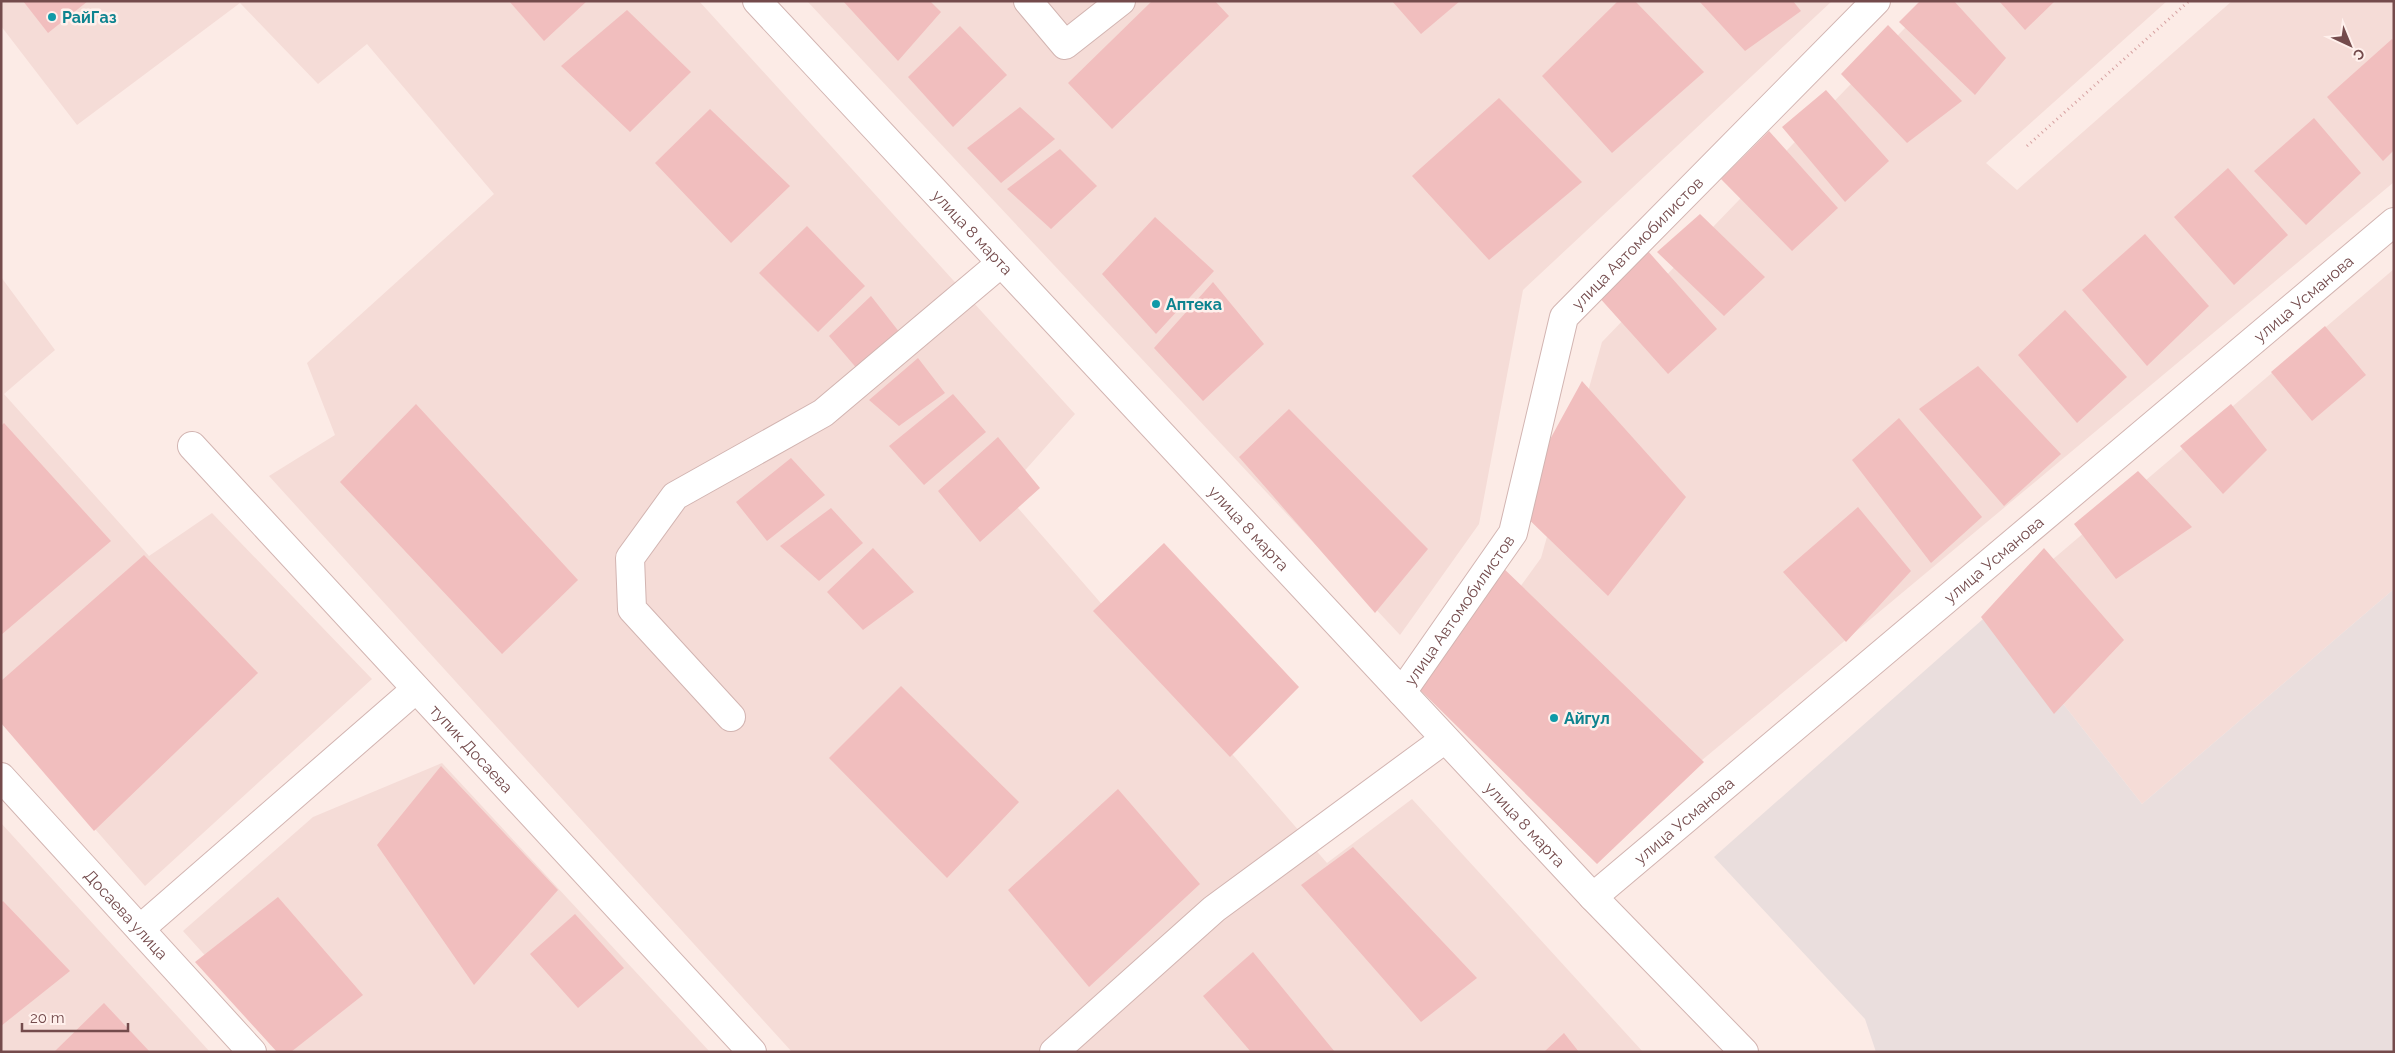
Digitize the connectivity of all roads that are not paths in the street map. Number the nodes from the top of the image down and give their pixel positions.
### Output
1 (758, 1) edge
2 (1028, 1) edge
3 (1121, 1) edge
4 (1876, 1) edge
5 (2394, 222) edge
6 (1001, 263) junction
7 (192, 446) dead end
8 (416, 689) junction
9 (1402, 692) junction
10 (731, 717) dead end
11 (1445, 738) junction
12 (1, 777) edge
13 (1594, 897) junction
14 (140, 929) junction
15 (252, 1052) edge
16 (752, 1052) edge
17 (1054, 1052) edge
18 (1744, 1052) edge

1 - 6 street, улица 8 марта
2 - 3 street
4 - 9 street, улица Автомобилистов
5 - 13 street, улица Усманова
6 - 9 street, улица 8 марта
6 - 10 street
7 - 8 street, тупик Досаева
8 - 14 street
8 - 16 street, тупик Досаева
9 - 11 street, улица 8 марта
11 - 13 street, улица 8 марта
11 - 17 street
12 - 14 street, Досаева улица
13 - 18 street, улица 8 марта
14 - 15 street, Досаева улица

